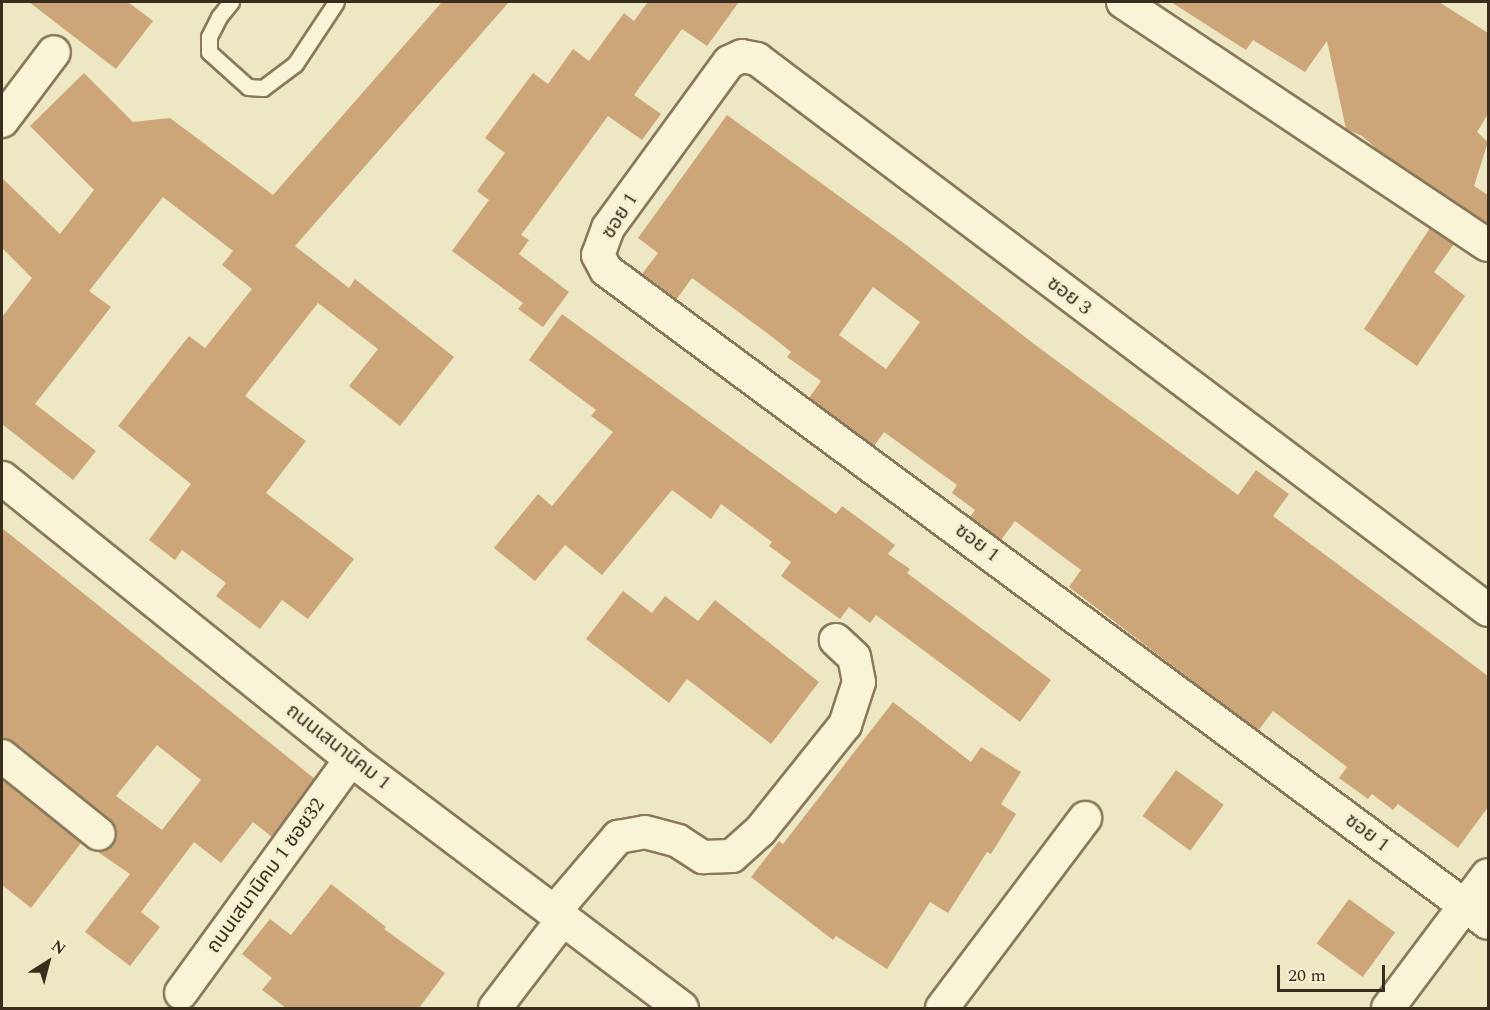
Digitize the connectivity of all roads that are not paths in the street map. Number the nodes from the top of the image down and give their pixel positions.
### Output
1 (231, 2) edge
2 (336, 2) edge
3 (1123, 2) edge
4 (54, 52) dead end
5 (2, 121) edge
6 (668, 145) joint
7 (1488, 245) edge
8 (2, 478) edge
9 (1488, 610) edge
10 (836, 640) dead end
11 (2, 756) edge
12 (351, 759) junction
13 (1085, 819) dead end
14 (99, 834) dead end
15 (1488, 875) edge
16 (1477, 914) edge
17 (559, 916) junction
18 (181, 993) dead end
19 (495, 1008) edge
20 (681, 1008) edge
21 (942, 1008) edge
22 (1388, 1008) edge

1 - 2 lane
3 - 7 street
4 - 5 street
6 - 9 street, ซอย 3
6 - 16 street, ซอย 1
8 - 12 street, ถนนเสนานิคม 1
10 - 17 street
11 - 14 street
12 - 17 street, ถนนเสนานิคม 1
12 - 18 street, ถนนเสนานิคม 1 ซอย32
13 - 21 street
15 - 16 street
16 - 22 street
17 - 19 street
17 - 20 street, ถนนเสนานิคม 1

